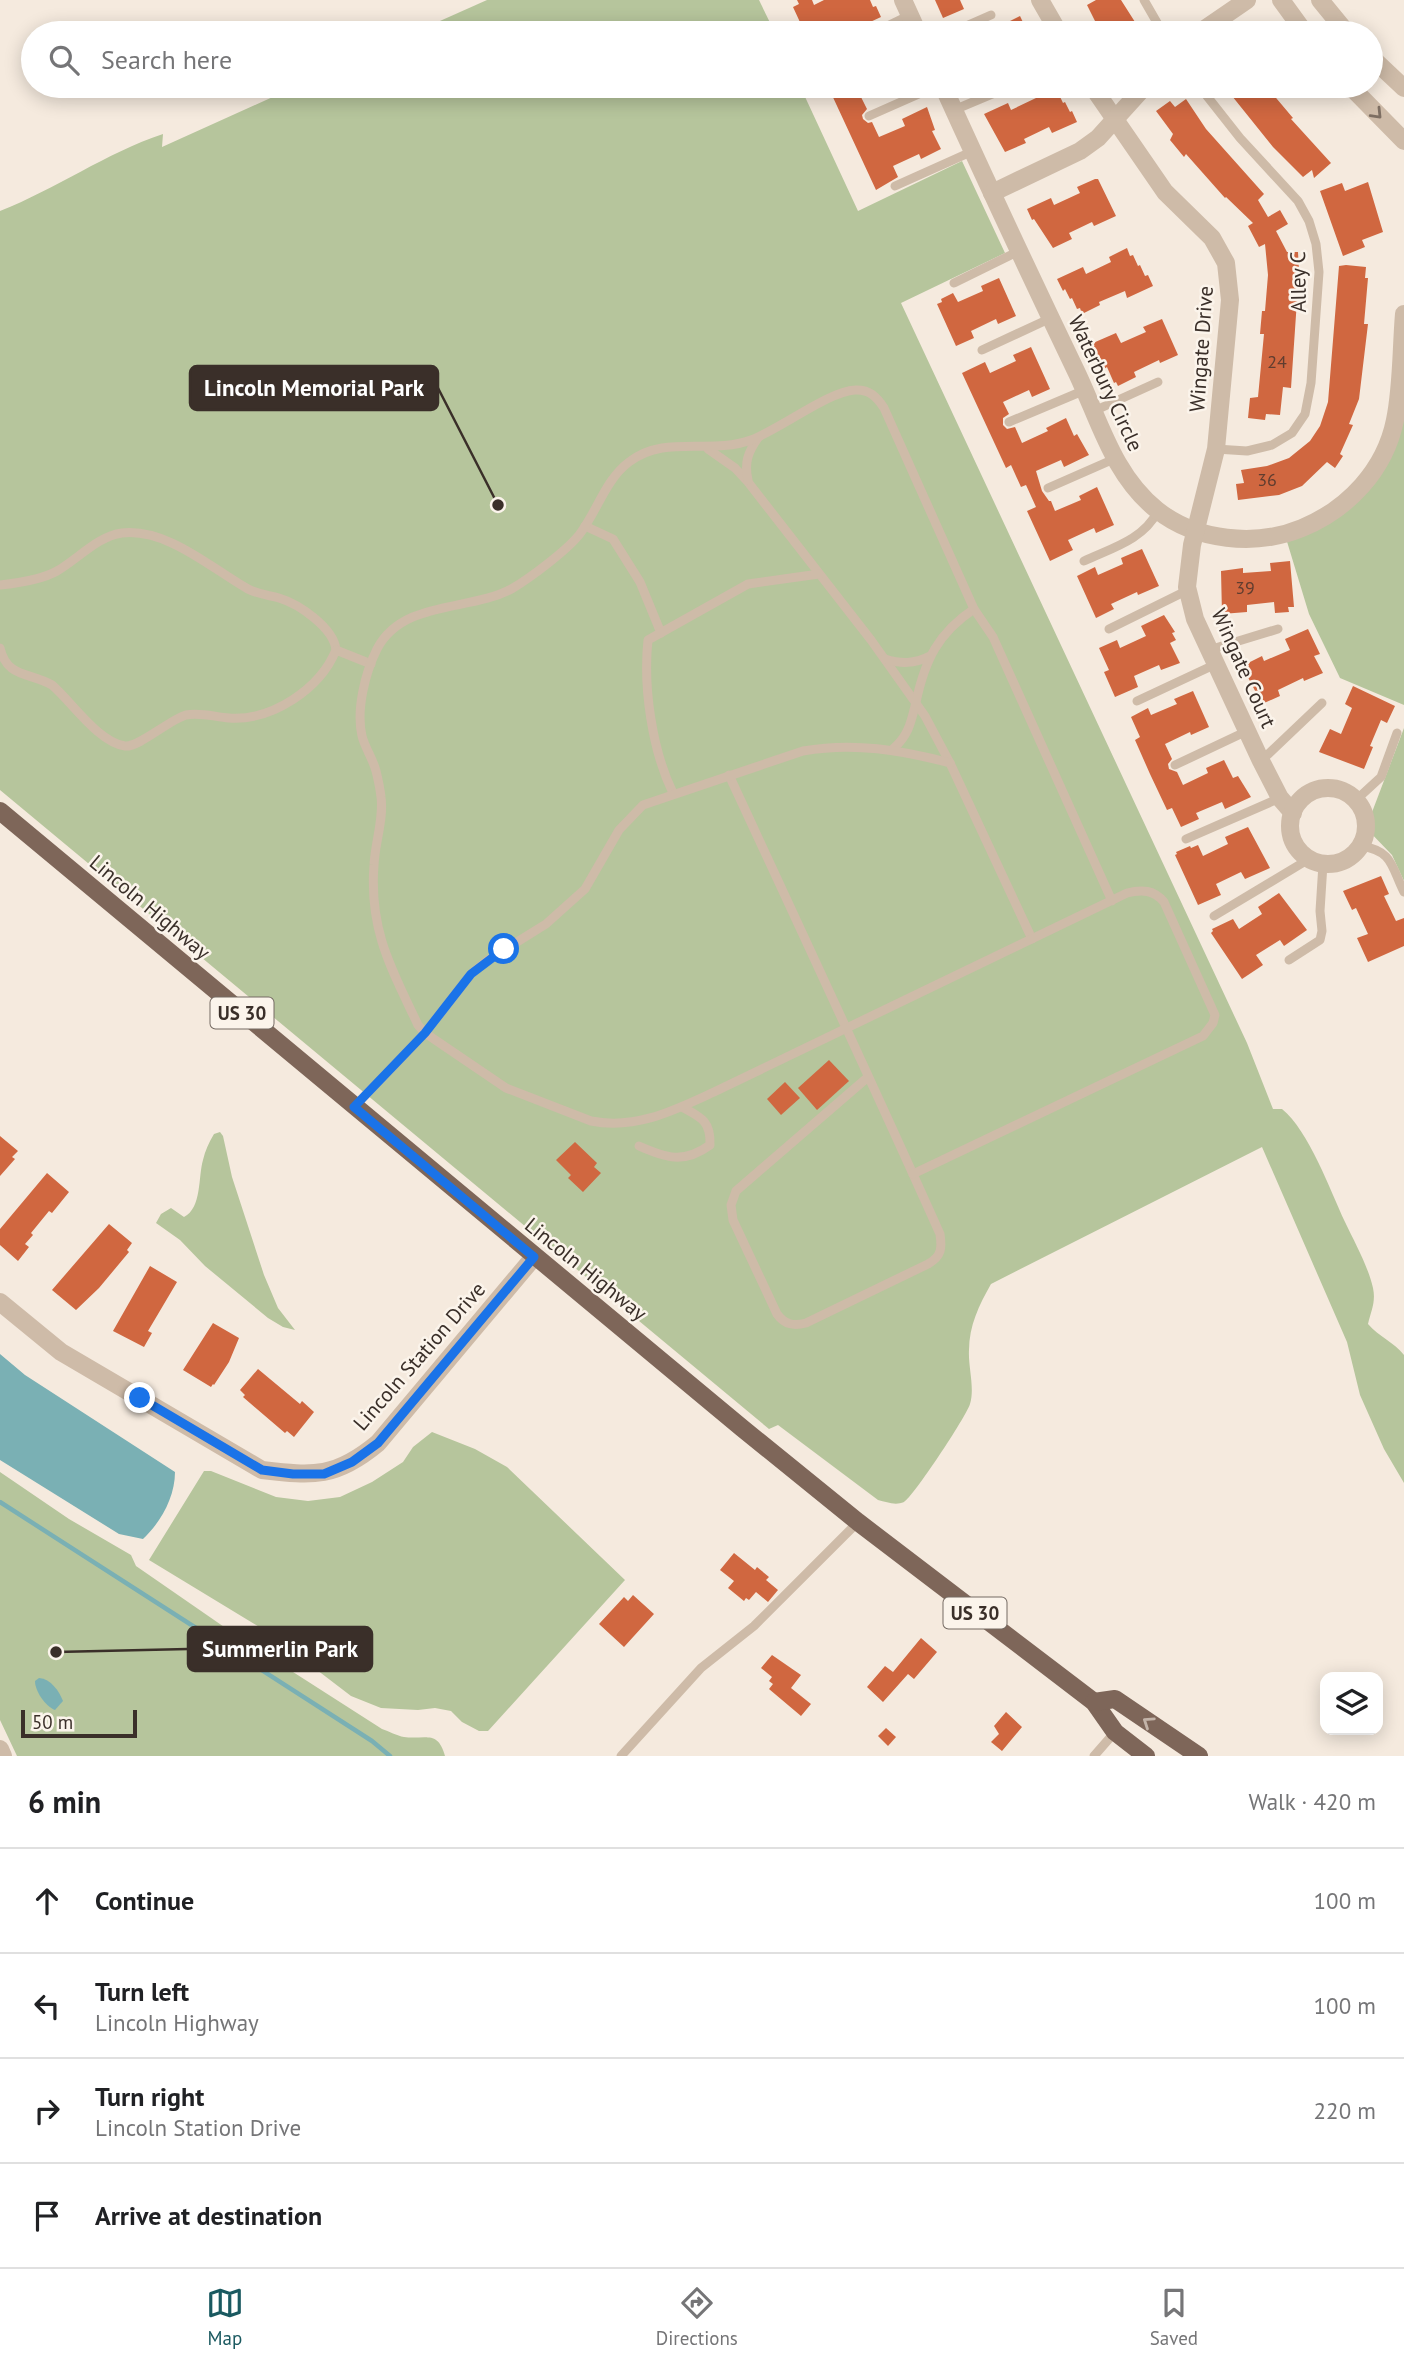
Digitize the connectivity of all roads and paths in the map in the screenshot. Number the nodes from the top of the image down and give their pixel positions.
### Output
1 (1040, 0) edge
2 (1144, 0) edge
3 (1247, 0) edge
4 (1281, 0) edge
5 (1320, 0) edge
6 (906, 8) edge
7 (991, 15) dead end
8 (889, 21) edge
9 (977, 21) edge
10 (1052, 21) edge
11 (1156, 21) edge
12 (1216, 21) edge
13 (1296, 21) edge
14 (1338, 21) edge
15 (1383, 68) edge
16 (1404, 88) edge
17 (910, 98) edge
18 (948, 98) edge
19 (983, 98) edge
20 (1100, 98) edge
21 (1135, 98) edge
22 (1208, 98) edge
23 (1362, 98) edge
24 (954, 110) junction
25 (869, 116) dead end
26 (1115, 121) junction
27 (1404, 141) edge
28 (972, 151) junction
29 (895, 186) dead end
30 (992, 193) junction
31 (1019, 251) junction
32 (954, 283) dead end
33 (1404, 314) edge
34 (1051, 318) junction
35 (982, 350) dead end
36 (1158, 382) dead end
37 (1085, 390) junction
38 (1094, 411) junction
39 (1009, 422) dead end
40 (760, 436) junction
41 (705, 447) junction
42 (1216, 449) junction
43 (1114, 459) junction
44 (748, 482) junction
45 (1048, 488) dead end
46 (1158, 511) junction
47 (585, 526) junction
48 (1195, 533) junction
49 (1084, 561) dead end
50 (819, 574) junction
51 (0, 585) edge
52 (1188, 590) junction
53 (974, 609) junction
54 (1109, 629) dead end
55 (1278, 629) dead end
56 (661, 633) junction
57 (0, 648) edge
58 (336, 650) junction
59 (930, 656) junction
60 (1212, 657) junction
61 (885, 659) junction
62 (371, 664) junction
63 (915, 702) junction
64 (1137, 702) dead end
65 (1322, 703) dead end
66 (1247, 730) junction
67 (1397, 733) dead end
68 (893, 749) junction
69 (1261, 761) junction
70 (950, 763) junction
71 (1175, 765) dead end
72 (729, 775) junction
73 (673, 793) junction
74 (1279, 798) junction
75 (1356, 800) junction
76 (0, 811) edge
77 (1293, 813) junction
78 (1186, 839) dead end
79 (1361, 846) junction
80 (1316, 861) junction
81 (1404, 892) edge
82 (1112, 901) junction
83 (1214, 916) dead end
84 (1032, 939) junction
85 (1289, 960) dead end
86 (846, 1029) junction
87 (425, 1033) junction
88 (868, 1077) junction
89 (354, 1107) junction
90 (682, 1107) junction
91 (639, 1146) dead end
92 (913, 1174) junction
93 (534, 1257) junction
94 (0, 1302) edge
95 (858, 1522) junction
96 (1094, 1702) junction
97 (1115, 1732) junction
98 (0, 1749) edge
99 (3, 1756) edge
100 (621, 1756) edge
101 (1094, 1756) edge
102 (1146, 1756) edge
103 (1199, 1756) edge

1 - 10 street
2 - 11 lane
3 - 12 street
4 - 13 street
5 - 14 street
6 - 8 lane
7 - 9 lane
15 - 16 street
17 - 25 lane
18 - 24 street, Waterbury Circle
19 - 24 lane
20 - 26 street, Wingate Drive
21 - 26 street
22 - 42 lane, Alley C
23 -> 27 street
24 - 28 street, Waterbury Circle
26 - 30 street
26 - 42 street, Wingate Drive
28 - 29 lane
28 - 30 street, Waterbury Circle
30 - 31 street, Waterbury Circle
31 - 32 lane
31 - 34 street, Waterbury Circle
33 - 48 street, Waterbury Circle
34 - 35 lane
34 - 37 street, Waterbury Circle
36 - 38 lane
37 - 38 street, Waterbury Circle
37 - 39 lane
38 - 43 street, Waterbury Circle
40 - 41 lane
40 - 44 lane
40 - 53 lane
41 - 44 lane
41 - 47 lane
42 - 48 street, Wingate Drive
43 - 45 lane
43 - 46 street, Waterbury Circle
44 - 50 lane
46 - 48 street, Waterbury Circle
46 - 49 lane
47 - 56 lane
47 - 62 lane
48 - 52 street, Wingate Court
50 - 56 lane
50 - 61 lane
51 - 58 lane
52 - 54 lane
52 - 60 street, Wingate Court
53 - 59 lane
53 - 82 lane
55 - 60 lane
56 - 73 lane
57 - 58 lane
58 - 62 lane
59 - 61 lane
59 - 63 lane
60 - 64 lane
60 - 66 street, Wingate Court
61 - 63 lane
62 - 87 lane
63 - 68 lane
63 - 70 lane
65 - 69 lane
66 - 69 street, Wingate Court
66 - 71 lane
67 - 75 lane
68 - 70 lane
68 - 72 lane
69 - 74 street, Wingate Court
70 - 84 lane
72 - 73 lane
72 - 86 lane
73 - 87 lane
74 - 77 street, Wingate Court
74 - 78 lane
75 - 77 street
75 - 79 street
76 - 89 main road, Lincoln Highway / US 30
77 - 80 street
79 - 80 street
79 - 81 lane
80 - 83 lane
80 - 85 lane
82 - 84 lane
82 - 92 lane
84 - 86 lane
86 - 88 lane
86 - 90 lane
87 - 89 lane
87 - 90 lane
88 - 92 lane
88 - 92 lane
89 - 93 main road, Lincoln Highway / US 30
90 - 91 lane
93 - 94 street, Lincoln Station Drive
93 - 95 main road, Lincoln Highway / US 30
95 - 96 main road, Lincoln Highway / US 30
95 - 100 lane
96 - 97 main road, Lincoln Highway / US 30
103 -> 96 main road
97 - 101 lane
97 - 102 main road, Lincoln Highway / US 30
98 - 99 street

